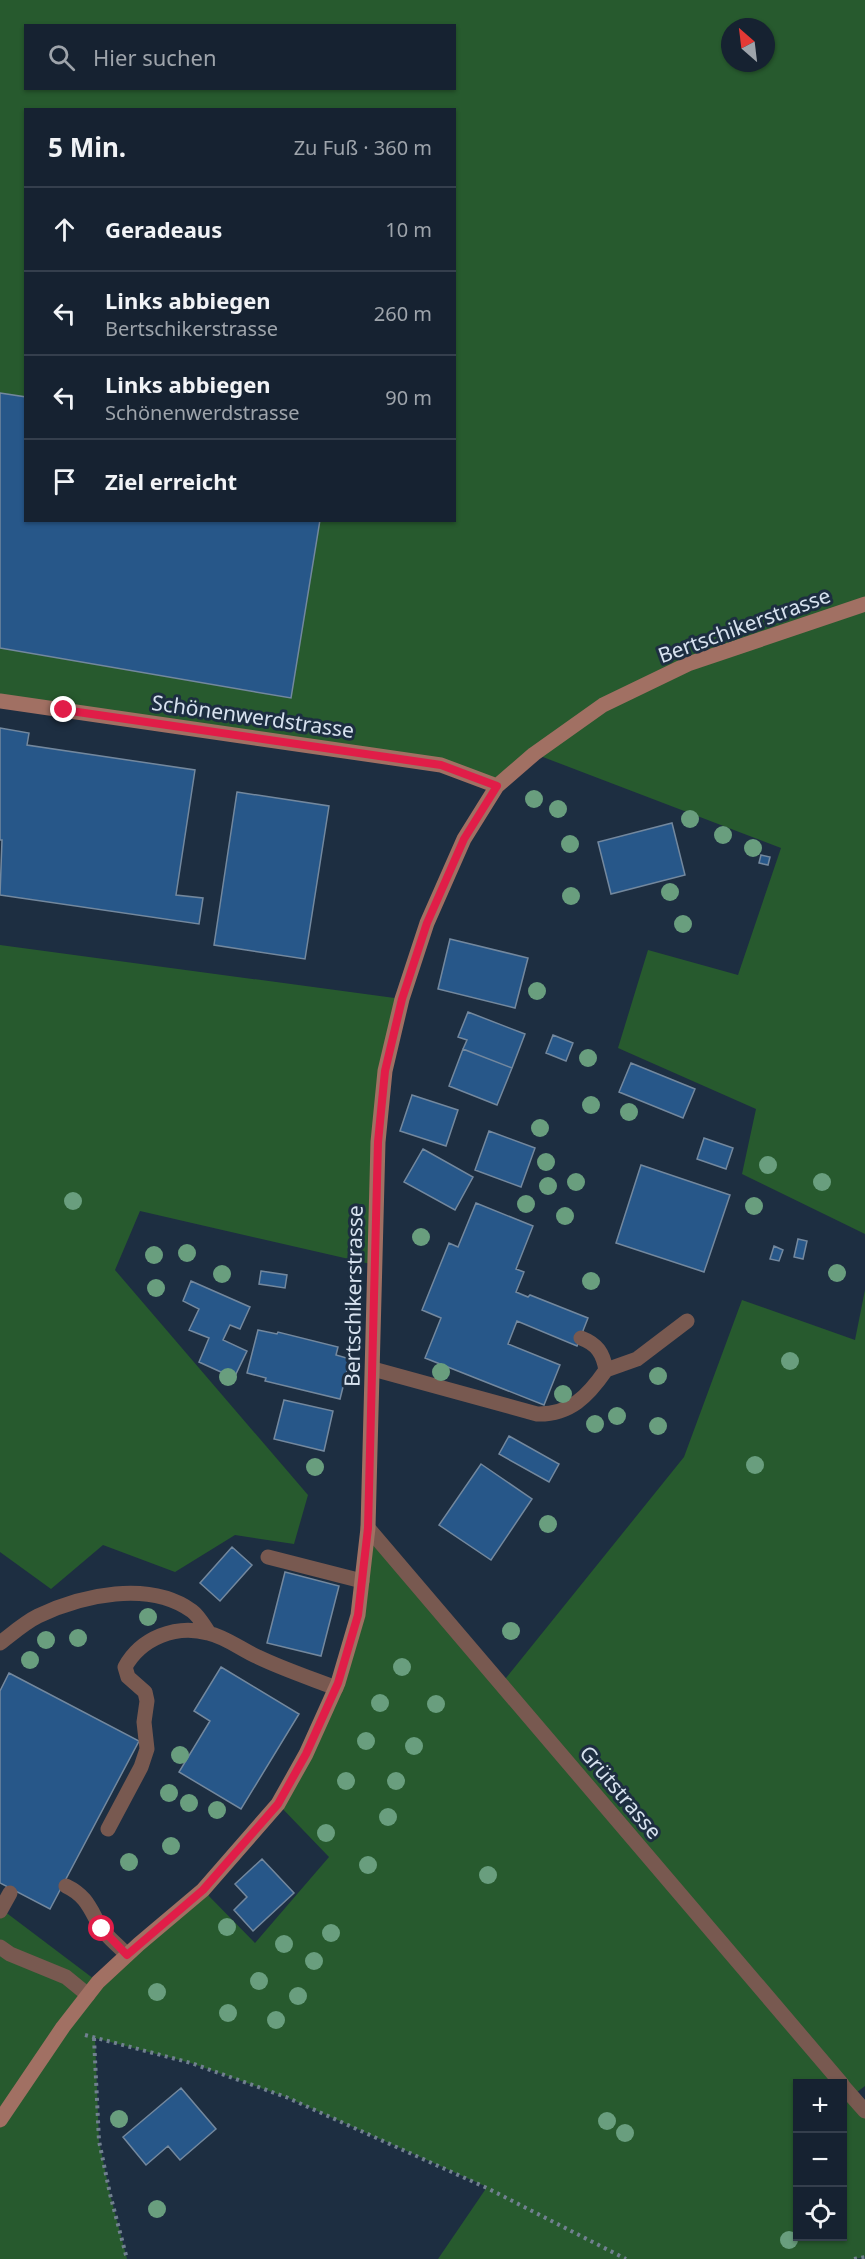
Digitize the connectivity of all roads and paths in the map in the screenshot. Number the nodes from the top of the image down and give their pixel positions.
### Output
1 (865, 604) edge
2 (0, 701) edge
3 (497, 786) junction
4 (687, 1321) dead end
5 (581, 1338) dead end
6 (373, 1369) junction
7 (606, 1370) junction
8 (368, 1528) junction
9 (268, 1557) dead end
10 (362, 1581) junction
11 (209, 1633) junction
12 (0, 1643) edge
13 (336, 1688) junction
14 (108, 1829) dead end
15 (66, 1886) dead end
16 (10, 1893) dead end
17 (0, 1911) edge
18 (0, 1947) edge
19 (127, 1955) junction
20 (88, 1995) junction
21 (63, 2026) junction
22 (94, 2038) junction
23 (838, 2079) edge
24 (847, 2090) edge
25 (865, 2111) edge
26 (0, 2120) edge
27 (865, 2257) edge
28 (128, 2259) edge
29 (626, 2259) edge
30 (854, 2259) edge

1 - 3 street, Bertschikerstrasse
2 - 3 street, Schönenwerdstrasse
3 - 6 street, Bertschikerstrasse
4 - 7 street
5 - 7 street
6 - 7 street
6 - 8 street, Bertschikerstrasse
8 - 10 street, Bertschikerstrasse
8 - 23 street, Grütstrasse
9 - 10 street
10 - 13 street, Bertschikerstrasse
11 - 12 street
11 - 13 street
11 - 14 street
13 - 19 street, Bertschikerstrasse
15 - 19 street
16 - 17 street
18 - 20 street
19 - 20 street, Bertschikerstrasse
20 - 21 street, Bertschikerstrasse
21 - 22 path
21 - 26 street, Bertschikerstrasse
22 - 28 path
22 - 29 path
24 - 25 street, Grütstrasse
27 - 30 path

